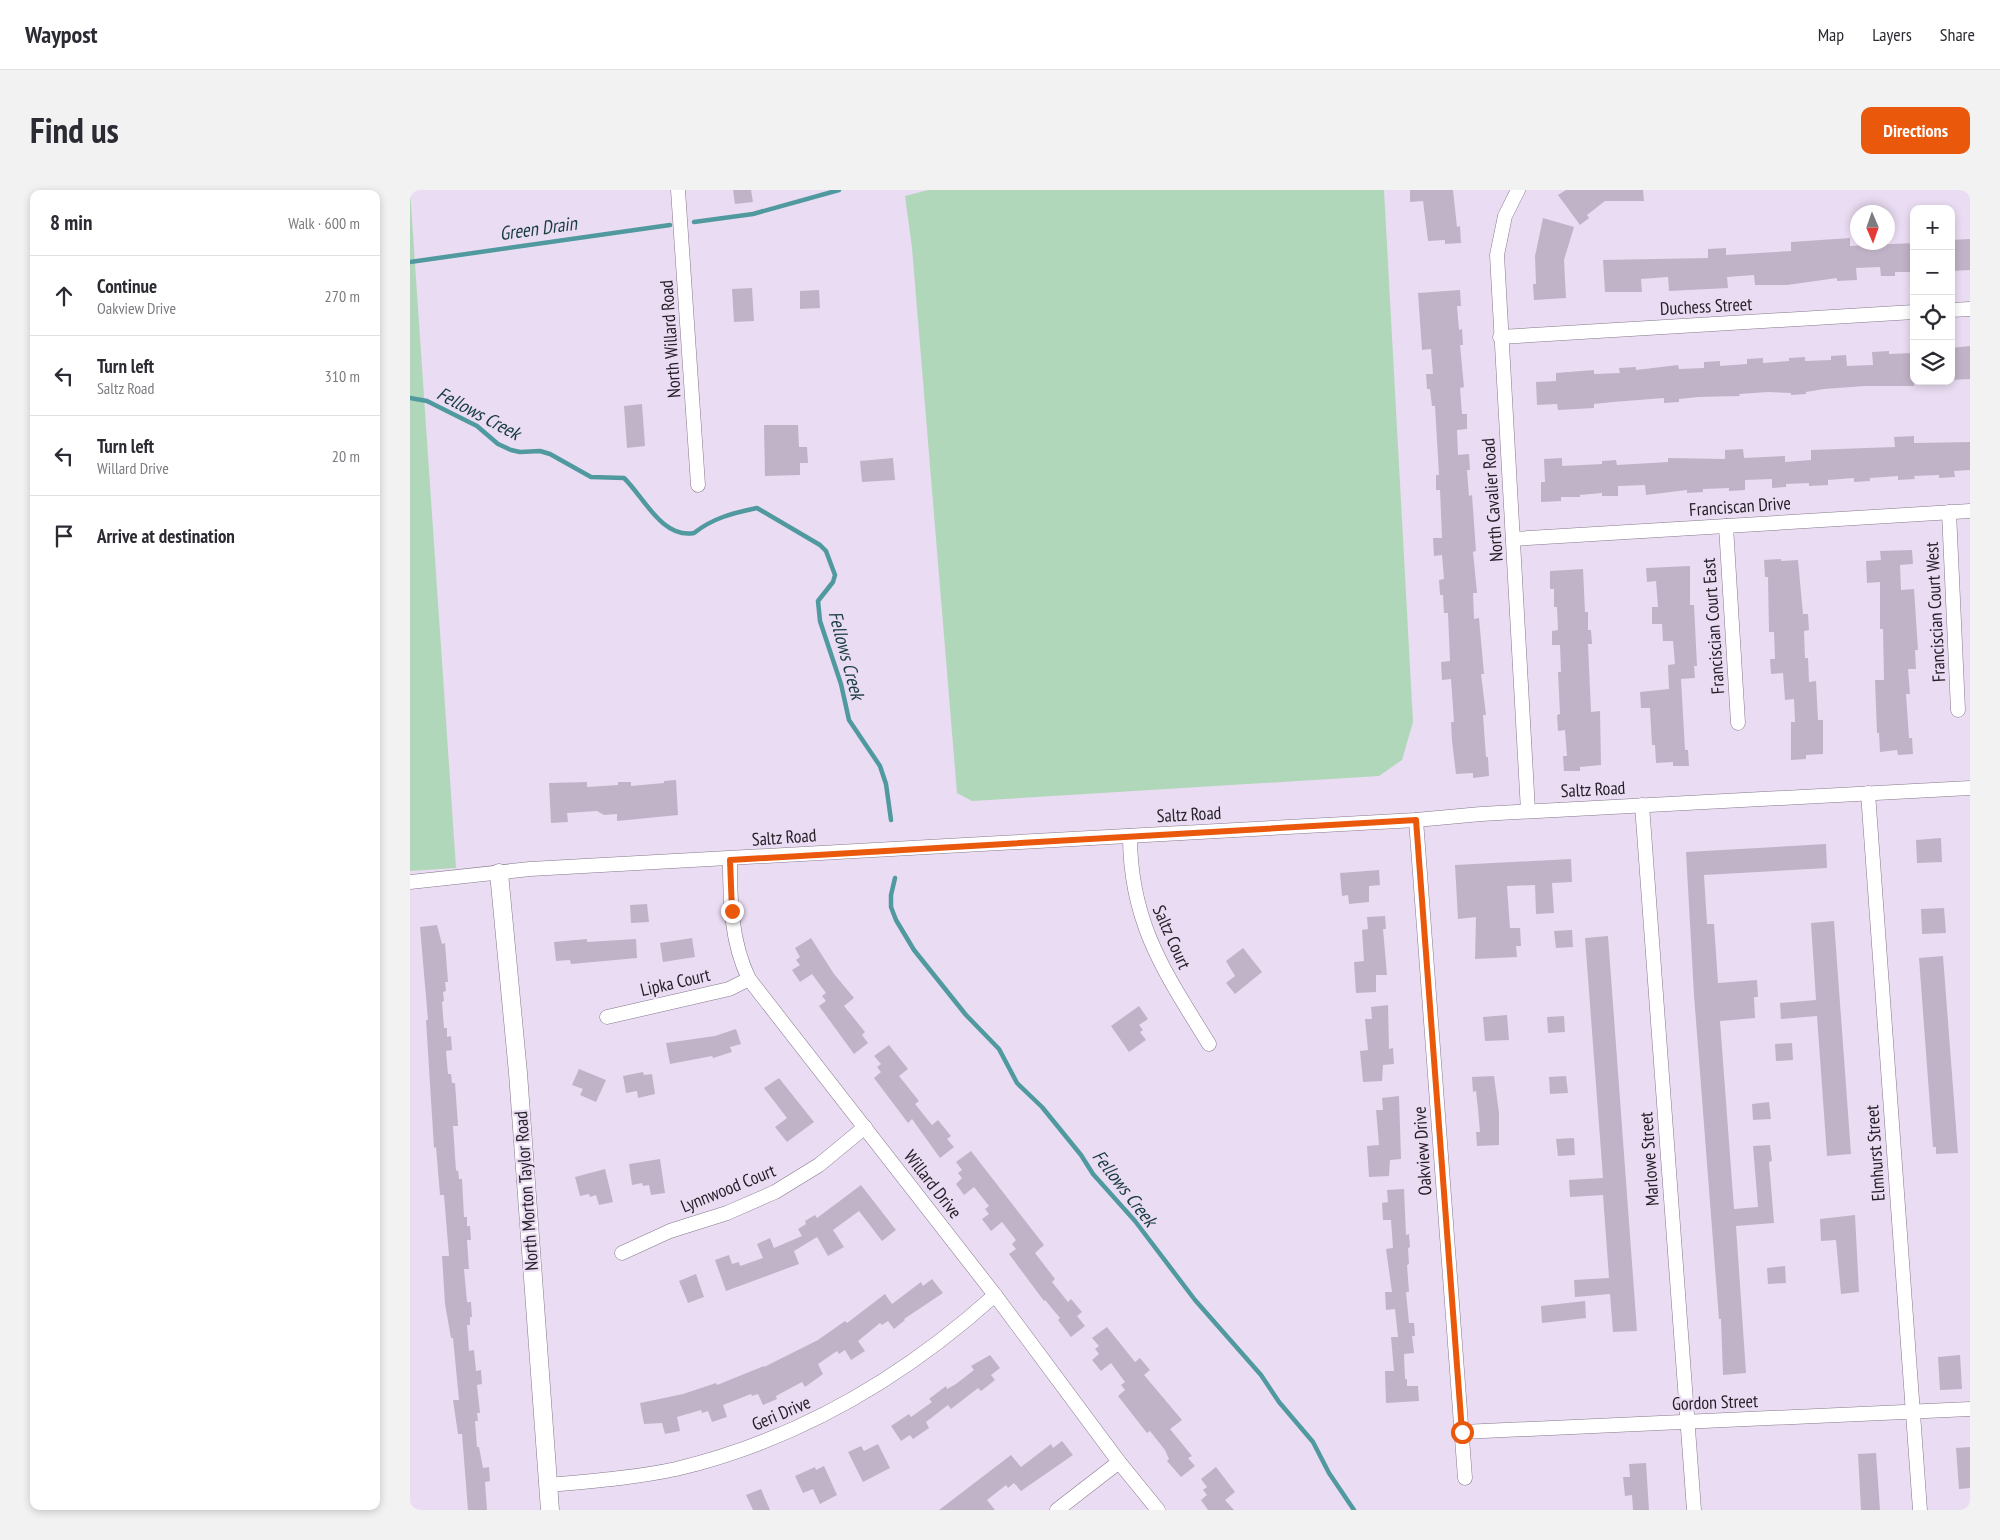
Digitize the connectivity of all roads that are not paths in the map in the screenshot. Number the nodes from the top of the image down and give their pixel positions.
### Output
1 (678, 190) edge
2 (1518, 190) edge
3 (1970, 309) edge
4 (1955, 310) edge
5 (1910, 312) edge
6 (1500, 337) junction
7 (698, 485) dead end
8 (1970, 511) edge
9 (1949, 512) junction
10 (1726, 526) junction
11 (1513, 539) junction
12 (1958, 710) dead end
13 (1738, 723) dead end
14 (1970, 788) edge
15 (1868, 793) junction
16 (1642, 805) junction
17 (1528, 811) junction
18 (1416, 820) junction
19 (1130, 836) junction
20 (730, 860) junction
21 (499, 873) junction
22 (410, 882) edge
23 (749, 979) junction
24 (607, 1017) dead end
25 (1209, 1044) dead end
26 (865, 1127) junction
27 (622, 1254) dead end
28 (995, 1295) junction
29 (1970, 1409) edge
30 (1914, 1413) junction
31 (1687, 1422) junction
32 (1462, 1432) junction
33 (1119, 1462) junction
34 (1465, 1478) dead end
35 (549, 1485) junction
36 (550, 1510) edge
37 (1057, 1510) edge
38 (1158, 1510) edge
39 (1694, 1510) edge
40 (1920, 1510) edge

1 - 7 street, North Willard Road
2 - 6 street, North Cavalier Road
3 - 4 street
5 - 6 street, Duchess Street
6 - 11 street, North Cavalier Road
8 - 9 street, Franciscan Drive
9 - 10 street, Franciscan Drive
9 - 12 street, Franciscian Court West
10 - 11 street, Franciscan Drive
10 - 13 street, Franciscian Court East
11 - 17 street, North Cavalier Road
14 - 15 street, Saltz Road
15 - 16 street, Saltz Road
15 - 30 street, Elmhurst Street
16 - 17 street, Saltz Road
16 - 31 street, Marlowe Street
17 - 18 street, Saltz Road
18 - 19 street, Saltz Road
18 - 32 street, Oakview Drive
19 - 20 street, Saltz Road
19 - 25 street, Saltz Court
20 - 21 street, Saltz Road
20 - 23 street, Willard Drive
21 - 22 street, Saltz Road
21 - 35 street, North Morton Taylor Road
23 - 24 street, Lipka Court
23 - 26 street, Willard Drive
26 - 27 street, Lynnwood Court
26 - 28 street, Willard Drive
28 - 33 street, Willard Drive
28 - 35 street, Geri Drive
29 - 30 street, Gordon Street
30 - 31 street, Gordon Street
30 - 40 street, Elmhurst Street
31 - 32 street, Gordon Street
31 - 39 street, Marlowe Street
32 - 34 street, Oakview Drive
33 - 37 street
33 - 38 street, Willard Drive
35 - 36 street, North Morton Taylor Road

